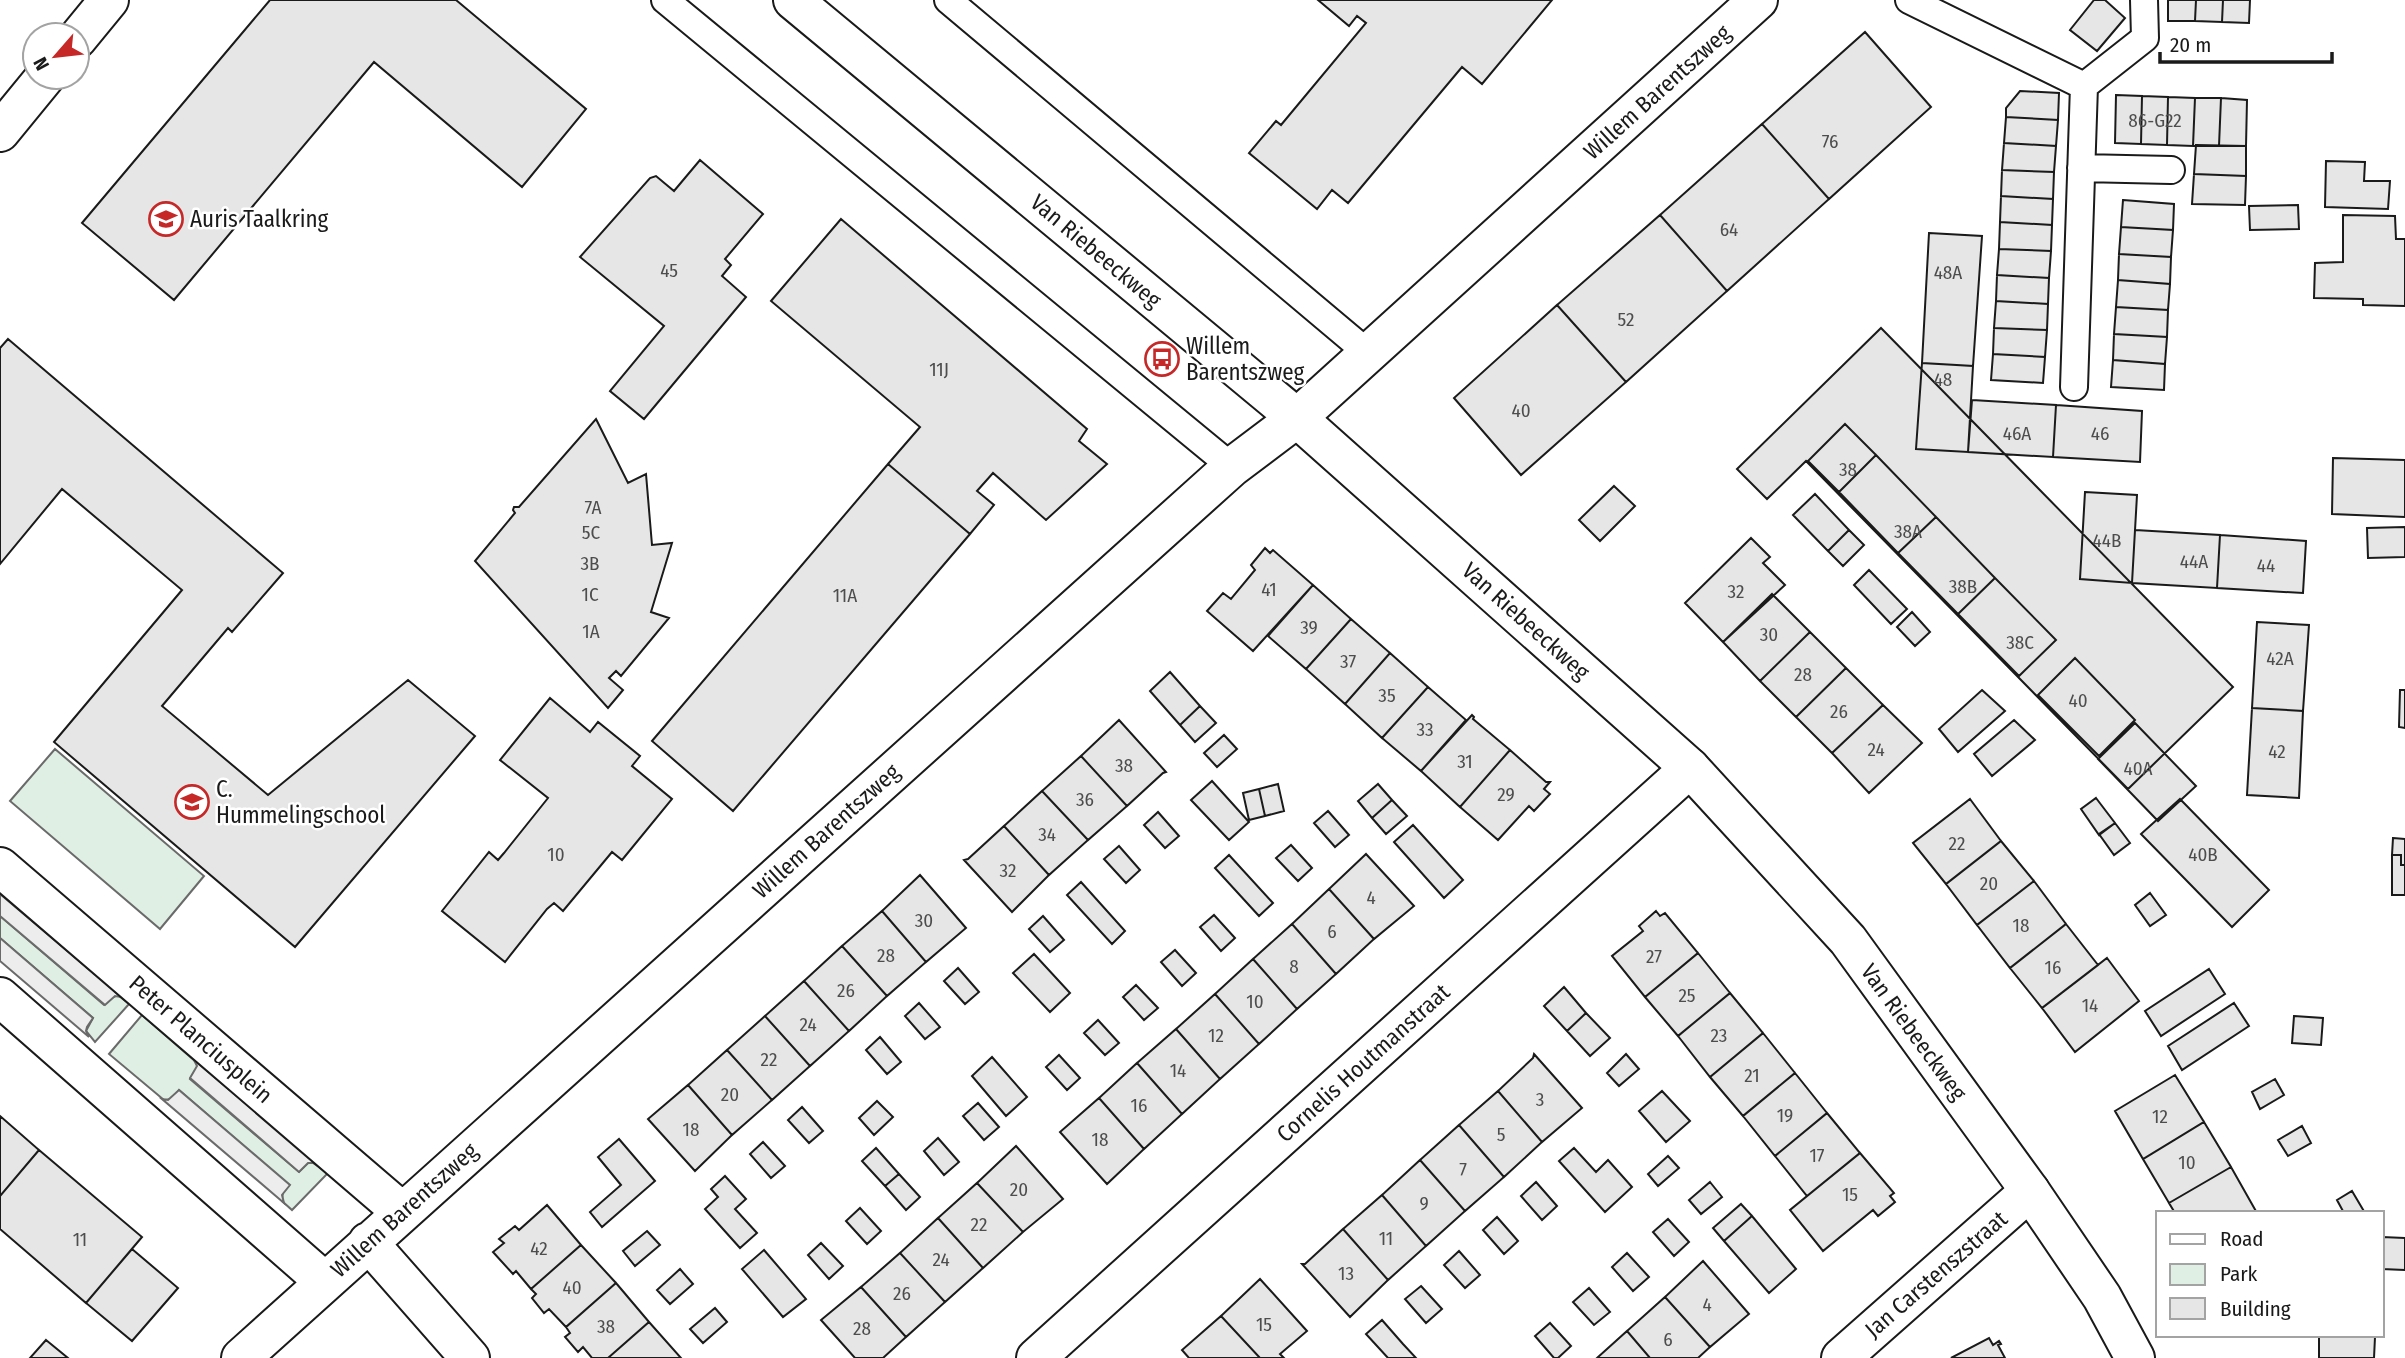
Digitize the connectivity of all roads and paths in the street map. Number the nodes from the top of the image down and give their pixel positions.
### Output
1 (109, 0) edge
2 (665, 0) edge
3 (793, 0) edge
4 (948, 0) edge
5 (1758, 0) edge
6 (1909, 0) edge
7 (2144, 0) edge
8 (91, 22) edge
9 (2084, 86) junction
10 (34, 91) edge
11 (0, 132) edge
12 (2081, 169) junction
13 (2171, 170) dead end
14 (1369, 354) junction
15 (2074, 387) dead end
16 (1297, 418) junction
17 (1232, 467) junction
18 (1690, 768) junction
19 (0, 867) edge
20 (0, 997) edge
21 (2030, 1191) junction
22 (402, 1212) junction
23 (369, 1242) junction
24 (325, 1282) junction
25 (241, 1358) edge
26 (470, 1358) edge
27 (1036, 1358) edge
28 (1841, 1358) edge
29 (2135, 1358) edge

1 - 8 street
2 - 17 lane
3 - 16 street, Van Riebeeckweg
4 - 14 lane
5 - 14 street, Willem Barentszweg
6 - 9 lane
7 - 9 lane
9 - 12 lane
10 - 11 street
12 - 13 lane
12 - 15 lane
14 - 16 street, Willem Barentszweg
16 - 17 street, Willem Barentszweg
16 - 18 street, Van Riebeeckweg
17 - 22 street, Willem Barentszweg
18 - 21 street, Van Riebeeckweg
18 - 27 street, Cornelis Houtmanstraat
19 - 22 street, Peter Planciusplein
20 - 24 street
21 - 28 street, Jan Carstenszstraat
21 - 29 street, Van Riebeeckweg
22 - 23 street, Willem Barentszweg
23 - 24 street, Willem Barentszweg
23 - 26 street
24 - 25 street, Willem Barentszweg

